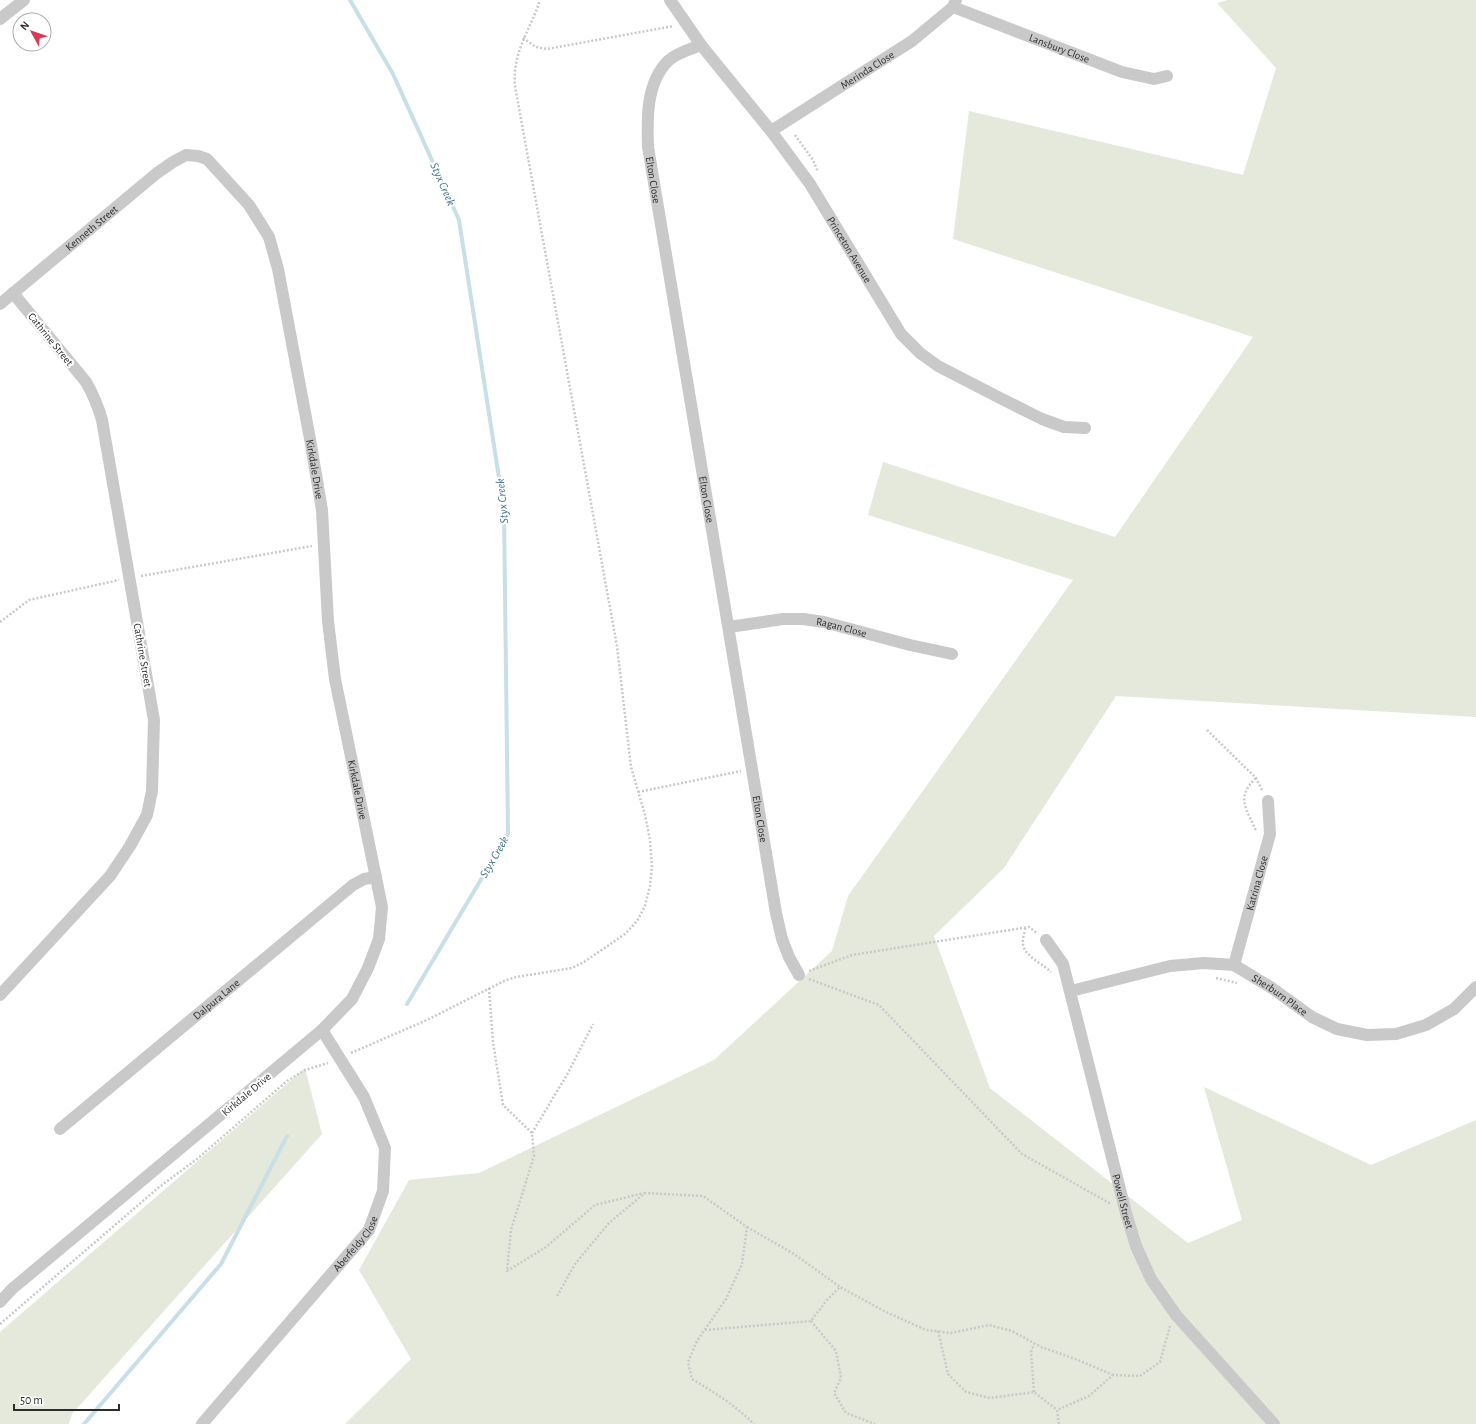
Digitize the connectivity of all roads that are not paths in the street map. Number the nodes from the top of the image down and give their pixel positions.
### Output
1 (24, 0) edge
2 (670, 0) edge
3 (954, 4) edge
4 (0, 19) edge
5 (701, 45) junction
6 (1167, 76) dead end
7 (771, 131) junction
8 (186, 155) joint
9 (13, 293) junction
10 (0, 304) edge
11 (1085, 428) dead end
12 (729, 627) junction
13 (952, 654) dead end
14 (1268, 801) road end
15 (376, 877) junction
16 (1046, 940) road end
17 (1234, 965) junction
18 (800, 975) road end
19 (1476, 987) edge
20 (1071, 991) junction
21 (0, 995) edge
22 (322, 1030) junction
23 (60, 1129) dead end
24 (0, 1302) edge
25 (202, 1424) edge
26 (1274, 1424) edge

1 - 4 street
2 - 5 street, Princeton Avenue
3 - 6 street, Lansbury Close
3 - 7 street, Merinda Close
5 - 7 street, Princeton Avenue
5 - 12 street, Elton Close
7 - 11 street, Princeton Avenue
8 - 9 street, Kenneth Street
8 - 15 street, Kirkdale Drive
9 - 10 street, Kenneth Street
9 - 21 street, Cathrine Street
12 - 13 street, Ragan Close
12 - 18 street, Elton Close
14 - 17 street, Katrina Close
15 - 22 street, Kirkdale Drive
15 - 23 street, Dalpura Lane
16 - 20 street, Powell Street
17 - 19 street, Sherburn Place
17 - 20 street, Sherburn Place
20 - 26 street, Powell Street
22 - 24 street, Kirkdale Drive
22 - 25 street, Aberfeldy Close

